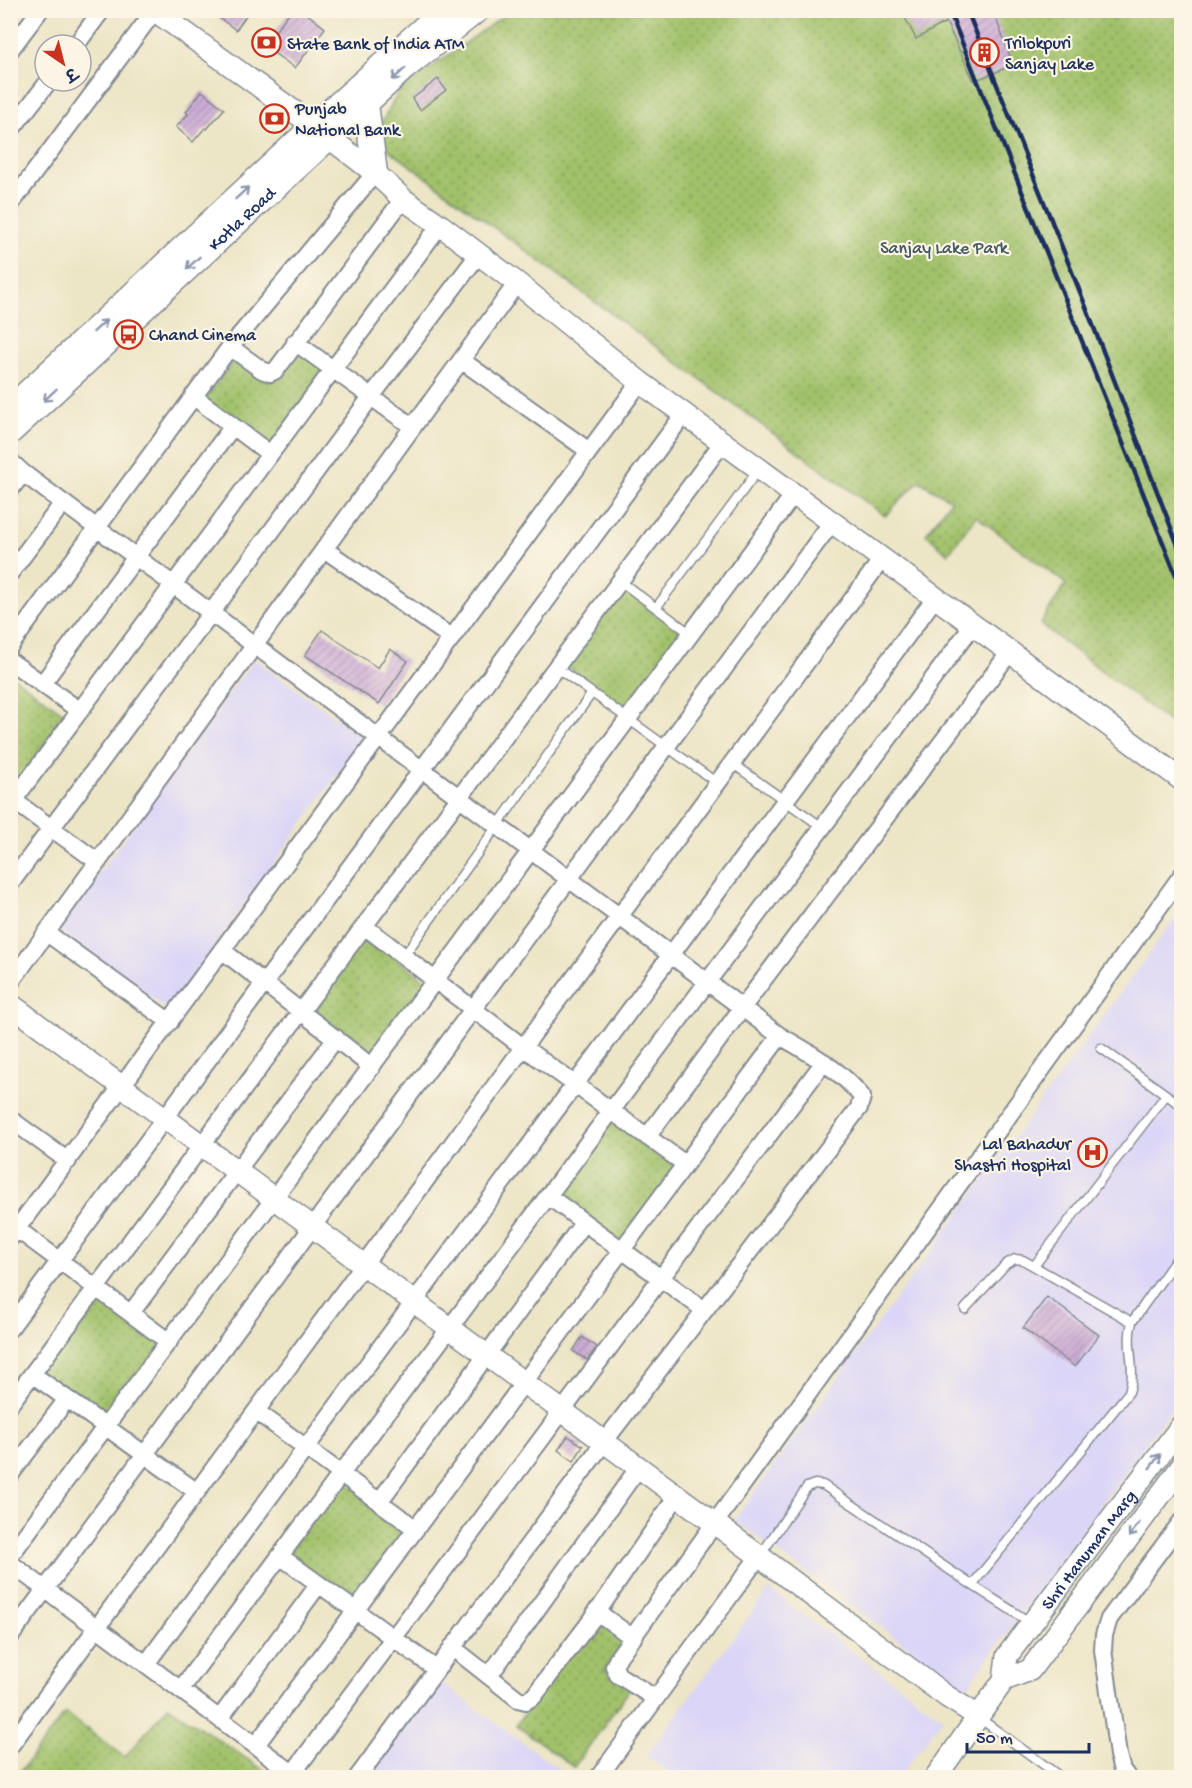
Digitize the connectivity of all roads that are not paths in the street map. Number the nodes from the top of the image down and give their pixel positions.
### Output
1 (40, 10) edge
2 (102, 10) edge
3 (444, 10) edge
4 (477, 10) edge
5 (155, 11) edge
6 (85, 33) edge
7 (10, 50) edge
8 (40, 93) edge
9 (366, 104) junction
10 (10, 131) edge
11 (321, 132) junction
12 (375, 173) junction
13 (403, 199) junction
14 (10, 205) edge
15 (440, 225) junction
16 (478, 255) junction
17 (517, 283) junction
18 (295, 342) junction
19 (230, 346) junction
20 (461, 360) junction
21 (333, 369) junction
22 (640, 382) junction
23 (193, 396) junction
24 (371, 397) junction
25 (10, 409) edge
26 (684, 414) junction
27 (233, 426) junction
28 (413, 427) junction
29 (10, 432) edge
30 (723, 442) junction
31 (589, 452) junction
32 (270, 454) junction
33 (10, 461) edge
34 (759, 469) junction
35 (23, 473) junction
36 (10, 490) edge
37 (794, 494) junction
38 (63, 503) junction
39 (832, 522) junction
40 (97, 528) junction
41 (324, 549) junction
42 (136, 557) junction
43 (882, 559) junction
44 (10, 573) edge
45 (620, 580) junction
46 (173, 585) junction
47 (935, 598) junction
48 (656, 608) junction
49 (211, 613) junction
50 (973, 625) junction
51 (691, 634) junction
52 (452, 638) junction
53 (255, 645) junction
54 (10, 646) edge
55 (1010, 652) junction
56 (10, 661) edge
57 (556, 667) junction
58 (42, 684) junction
59 (592, 693) junction
60 (80, 711) junction
61 (628, 719) junction
62 (379, 738) junction
63 (667, 747) junction
64 (732, 763) junction
65 (422, 770) junction
66 (1182, 780) edge
67 (717, 783) junction
68 (459, 798) junction
69 (12, 801) edge
70 (785, 801) junction
71 (497, 826) junction
72 (822, 827) junction
73 (52, 828) junction
74 (531, 851) junction
75 (98, 862) junction
76 (1182, 875) edge
77 (569, 879) junction
78 (10, 884) edge
79 (619, 916) junction
80 (364, 926) junction
81 (47, 933) junction
82 (223, 951) junction
83 (671, 955) junction
84 (404, 956) junction
85 (435, 980) junction
86 (707, 982) junction
87 (10, 984) edge
88 (264, 984) junction
89 (10, 1004) edge
90 (742, 1008) junction
91 (473, 1009) junction
92 (301, 1012) junction
93 (170, 1022) junction
94 (780, 1036) junction
95 (336, 1038) junction
96 (523, 1047) junction
97 (1101, 1048) dead end
98 (824, 1062) junction
99 (372, 1066) junction
100 (574, 1084) junction
101 (123, 1087) junction
102 (1166, 1095) junction
103 (1182, 1106) edge
104 (611, 1111) junction
105 (165, 1118) junction
106 (10, 1119) edge
107 (647, 1137) junction
108 (202, 1145) junction
109 (68, 1161) junction
110 (685, 1164) junction
111 (237, 1171) junction
112 (548, 1196) junction
113 (274, 1198) junction
114 (584, 1222) junction
115 (313, 1227) junction
116 (14, 1234) edge
117 (622, 1250) junction
118 (1182, 1251) edge
119 (60, 1261) junction
120 (364, 1265) junction
121 (1034, 1266) junction
122 (661, 1278) junction
123 (96, 1288) junction
124 (414, 1302) junction
125 (703, 1309) junction
126 (965, 1309) dead end
127 (131, 1313) junction
128 (1131, 1322) junction
129 (10, 1328) edge
130 (450, 1328) junction
131 (169, 1342) junction
132 (487, 1355) junction
133 (33, 1374) junction
134 (524, 1383) junction
135 (67, 1399) junction
136 (10, 1404) edge
137 (256, 1411) junction
138 (562, 1411) junction
139 (1182, 1425) edge
140 (106, 1427) junction
141 (604, 1442) junction
142 (306, 1448) junction
143 (145, 1454) junction
144 (1182, 1466) edge
145 (639, 1467) junction
146 (341, 1474) junction
147 (10, 1475) edge
148 (197, 1492) junction
149 (677, 1496) junction
150 (379, 1502) junction
151 (1182, 1521) edge
152 (715, 1524) junction
153 (416, 1529) junction
154 (10, 1556) edge
155 (280, 1556) junction
156 (759, 1556) junction
157 (10, 1563) edge
158 (319, 1584) junction
159 (972, 1585) junction
160 (46, 1589) junction
161 (356, 1611) junction
162 (596, 1611) junction
163 (1032, 1624) junction
164 (98, 1628) junction
165 (10, 1637) edge
166 (393, 1638) junction
167 (633, 1638) junction
168 (452, 1647) junction
169 (146, 1664) junction
170 (436, 1669) junction
171 (489, 1677) junction
172 (1004, 1680) junction
173 (181, 1689) junction
174 (656, 1698) junction
175 (978, 1716) junction
176 (220, 1718) junction
177 (256, 1745) junction
178 (10, 1746) edge
179 (296, 1775) edge
180 (357, 1778) edge
181 (598, 1778) edge
182 (935, 1778) edge
183 (1062, 1778) edge
184 (1128, 1778) edge

1 - 7 street
2 - 6 street
3 - 11 main road, Kotla Road
4 -> 9 main road, Kotla Road
5 - 11 street
5 - 14 street
8 - 10 street
9 - 11 main road, Kotla Road
9 - 12 main road
11 - 12 street
25 -> 11 main road, Kotla Road
11 -> 29 main road, Kotla Road
12 - 13 street
12 - 19 street
13 - 15 street
13 - 18 street
15 - 16 street
15 - 21 street
16 - 17 street
16 - 24 street
17 - 20 street
17 - 22 street
18 - 19 street
18 - 21 street
19 - 23 street
20 - 28 street
20 - 31 street
21 - 24 street
21 - 32 street
22 - 26 street
22 - 31 street
23 - 27 street
23 - 40 street
24 - 28 street
24 - 49 street
26 - 30 street
26 - 65 street
27 - 32 street
27 - 42 street
28 - 41 street
30 - 34 street
30 - 45 street
31 - 52 street
32 - 46 street
33 - 35 street
34 - 37 street
34 - 48 lane
35 - 36 street
35 - 38 street
37 - 39 street
37 - 51 street
38 - 40 street
38 - 44 street
39 - 43 street
39 - 63 street
40 - 42 street
40 - 54 street
41 - 52 street
41 - 53 street
42 - 46 street
42 - 58 street
43 - 47 street
43 - 64 street
45 - 48 lane
45 - 57 street
46 - 49 street
46 - 60 street
47 - 50 street
47 - 70 street
48 - 51 lane
49 - 53 street
49 - 73 street
50 - 55 street
50 - 72 street
51 - 61 street
52 - 62 street
53 - 62 street
53 - 75 street
55 - 66 street
55 - 90 street
56 - 58 street
57 - 59 lane
57 - 68 street
58 - 60 street
59 - 61 lane
59 - 71 lane
60 - 69 street
61 - 63 lane
61 - 74 street
62 - 65 street
62 - 82 street
63 - 67 lane
63 - 77 street
64 - 67 street
64 - 70 lane
65 - 68 street
65 - 88 street
67 - 79 street
68 - 71 street
68 - 80 street
69 - 73 street
70 - 72 lane
70 - 83 street
71 - 74 street
71 - 84 lane
72 - 86 street
73 - 75 street
73 - 78 street
74 - 77 street
74 - 85 street
75 - 81 street
76 - 152 street
77 - 79 street
77 - 91 street
79 - 83 street
79 - 96 street
80 - 84 street
80 - 92 street
81 - 87 street
81 - 93 street
82 - 88 street
82 - 93 street
83 - 86 street
83 - 100 street
84 - 85 street
85 - 91 street
85 - 99 street
86 - 90 street
86 - 104 street
88 - 92 street
88 - 105 street
89 - 101 street
90 - 94 street
90 - 107 street
91 - 96 street
91 - 115 street
92 - 95 street
92 - 108 street
93 - 101 street
94 - 98 street
94 - 110 street
95 - 99 street
95 - 111 street
96 - 100 street
96 - 120 street
97 - 102 lane
98 - 122 street
98 - 125 street
99 - 113 street
100 - 104 street
100 - 124 street
101 - 105 street
101 - 109 street
102 - 103 lane
102 - 121 lane
104 - 107 street
104 - 112 street
105 - 108 street
105 - 119 street
106 - 109 street
107 - 110 street
108 - 111 street
108 - 123 street
109 - 116 street
110 - 117 street
111 - 113 street
111 - 127 street
112 - 114 street
112 - 130 street
113 - 115 street
113 - 131 street
114 - 117 street
114 - 132 street
115 - 120 street
115 - 143 street
116 - 119 street
117 - 122 street
117 - 134 street
118 - 128 lane
119 - 123 street
119 - 129 street
120 - 124 street
120 - 137 street
121 - 126 lane
121 - 128 lane
122 - 125 street
122 - 138 street
123 - 127 street
123 - 133 street
124 - 130 street
124 - 142 street
125 - 141 street
127 - 131 street
128 - 159 lane
130 - 132 street
130 - 146 street
131 - 140 street
132 - 134 street
132 - 150 street
133 - 135 street
133 - 136 street
134 - 138 street
134 - 153 street
135 - 140 street
135 - 147 street
137 - 142 street
137 - 148 street
138 - 141 street
138 - 166 street
163 -> 139 street, Shri Hanuman Marg
140 - 143 street
140 - 154 street
141 - 145 street
141 - 168 street
142 - 146 street
142 - 169 street
143 - 148 street
143 - 160 street
144 -> 172 street, Shri Hanuman Marg
145 - 149 street
145 - 171 street
146 - 150 street
146 - 155 street
148 - 164 street
149 - 152 street
149 - 162 street
150 - 153 street
151 - 184 street
152 - 156 street
152 - 167 street
153 - 161 street
155 - 158 street
155 - 173 street
156 - 159 lane
156 - 174 street
156 - 175 street
157 - 160 street
158 - 161 street
158 - 176 street
159 - 163 lane
160 - 164 street
160 - 165 street
161 - 166 street
161 - 177 street
162 - 167 street
162 - 171 street
163 - 172 street, Shri Hanuman Marg
164 - 169 street
164 - 178 street
166 - 170 street
166 - 179 street
167 - 174 street
168 - 170 street
168 - 171 street
169 - 173 street
170 - 180 street
172 - 175 street, Shri Hanuman Marg
173 - 176 street
174 - 181 street
175 - 182 street, Shri Hanuman Marg
175 - 183 lane
176 - 177 street
177 - 179 street

